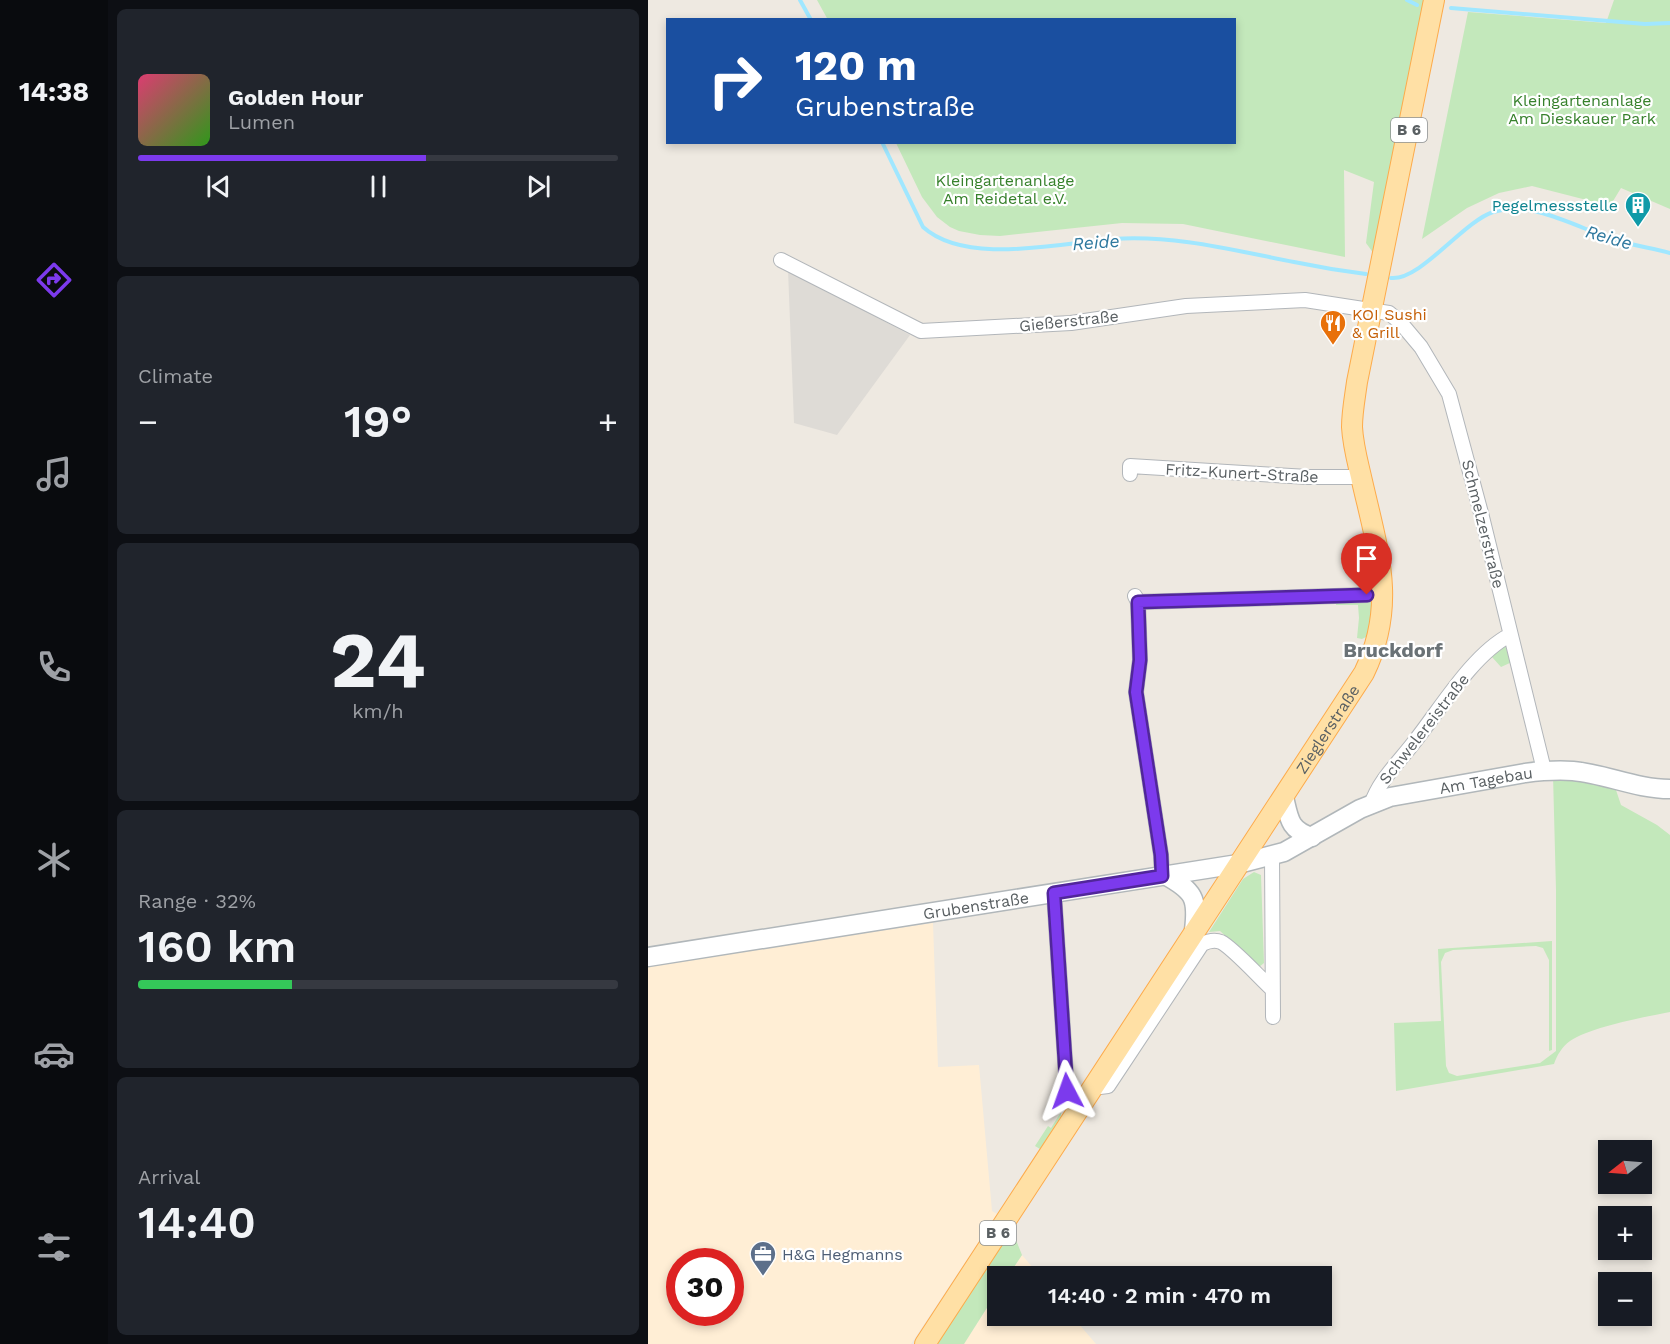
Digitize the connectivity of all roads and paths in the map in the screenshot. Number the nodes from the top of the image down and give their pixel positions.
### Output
1 (1434, 0) edge
2 (781, 260) dead end
3 (1372, 311) junction
4 (1130, 474) dead end
5 (1361, 477) junction
6 (1367, 595) dead end
7 (1510, 635) junction
8 (1544, 770) junction
9 (1670, 789) edge
10 (1284, 797) junction
11 (1371, 804) junction
12 (1312, 837) junction
13 (1272, 855) junction
14 (1238, 864) junction
15 (1164, 876) junction
16 (1054, 893) junction
17 (1200, 936) junction
18 (648, 957) edge
19 (1272, 989) junction
20 (1273, 1017) dead end
21 (1067, 1091) dead end
22 (925, 1344) edge

1 - 3 main road, Zieglerstraße / B 6
2 - 3 street, Gießerstraße
3 - 5 main road, Zieglerstraße / B 6
3 - 7 street, Schmelzerstraße
4 - 5 street, Fritz-Kunert-Straße
5 - 10 main road, Zieglerstraße / B 6
6 - 15 street
7 - 8 street, Schmelzerstraße
7 - 11 street, Schwelereistraße
8 - 9 street, Am Tagebau
8 - 11 street, Am Tagebau
10 - 12 street
10 - 14 main road, Zieglerstraße / B 6
11 - 12 street, Am Tagebau
12 - 13 street, Am Tagebau
13 - 14 street, Am Tagebau
13 - 19 street
14 - 15 street, Grubenstraße
14 - 17 main road, Zieglerstraße / B 6
15 - 16 street, Grubenstraße
15 - 17 street
16 - 18 street, Grubenstraße
16 - 21 street
17 - 19 street
17 - 22 main road, Zieglerstraße / B 6
19 - 20 street

